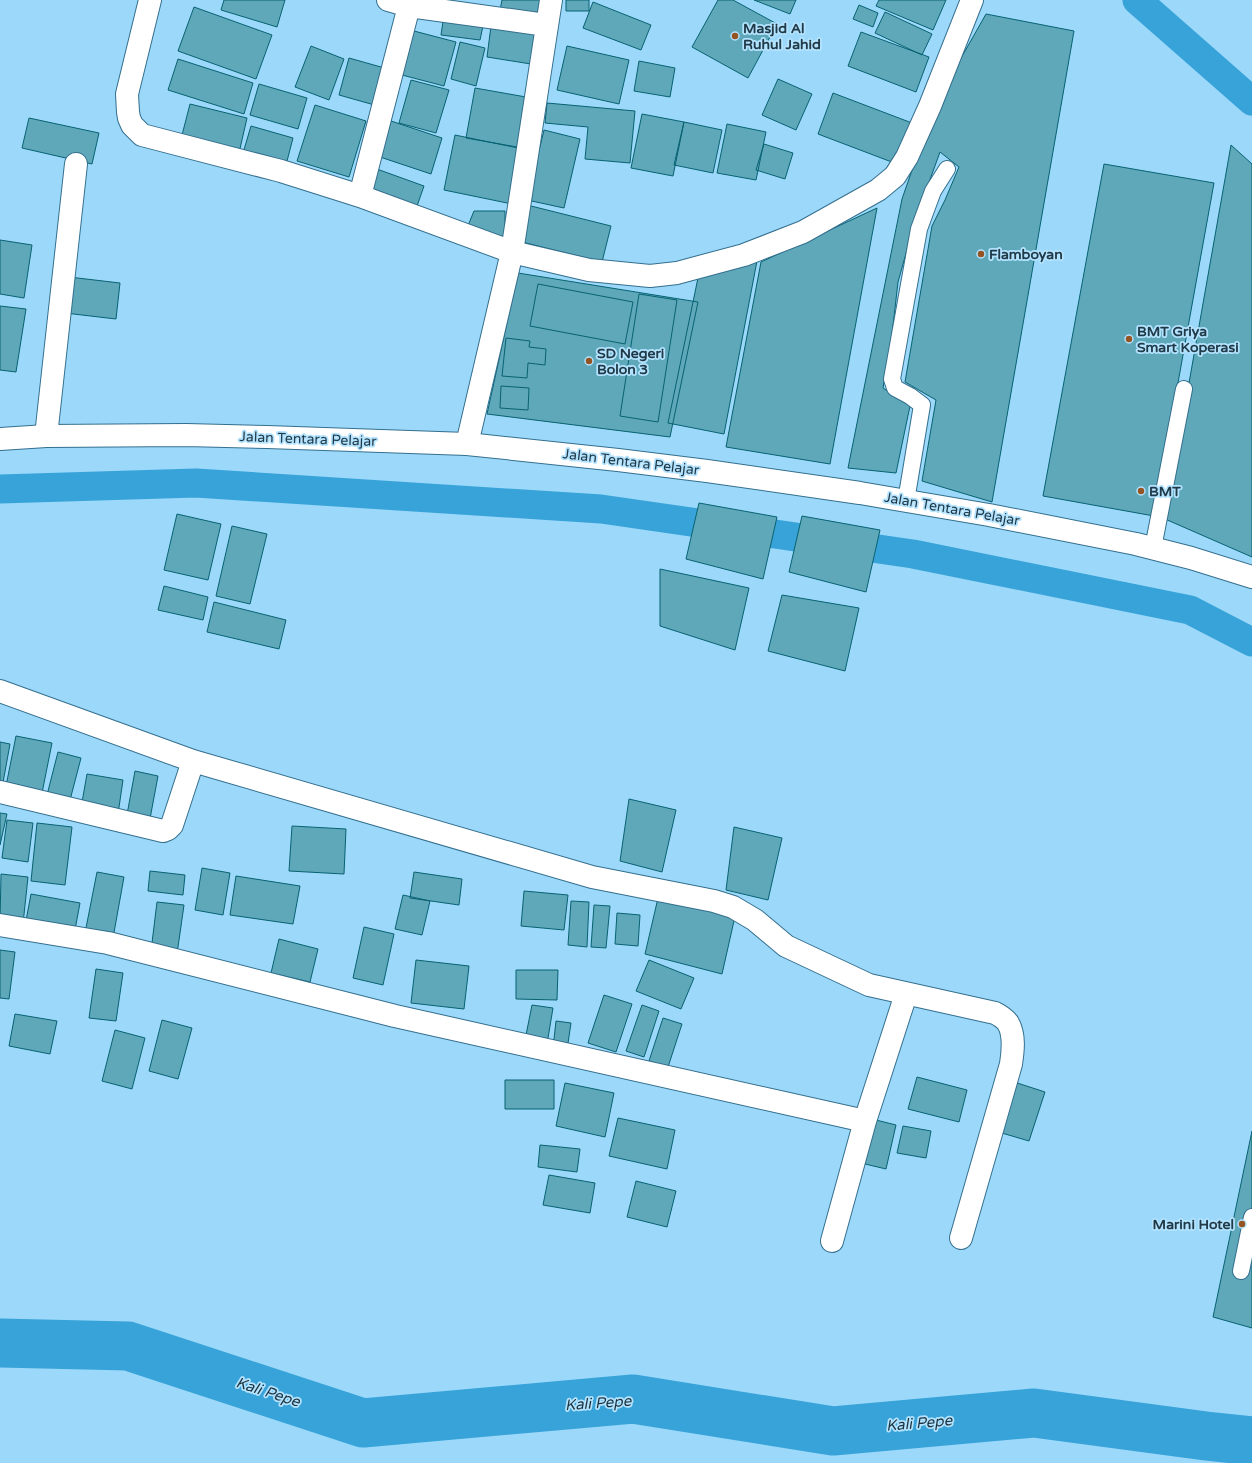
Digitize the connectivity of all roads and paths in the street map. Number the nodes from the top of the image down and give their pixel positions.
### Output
1 (150, 0) edge
2 (388, 0) edge
3 (551, 0) edge
4 (972, 0) edge
5 (431, 5) edge
6 (409, 6) junction
7 (546, 26) junction
8 (76, 164) dead end
9 (947, 169) dead end
10 (360, 196) junction
11 (512, 252) junction
12 (1184, 389) dead end
13 (46, 436) junction
14 (0, 439) edge
15 (467, 444) junction
16 (906, 501) junction
17 (1153, 548) junction
18 (1252, 577) edge
19 (0, 691) edge
20 (193, 761) junction
21 (0, 792) edge
22 (0, 925) edge
23 (906, 994) junction
24 (865, 1121) junction
25 (1252, 1217) edge
26 (961, 1238) dead end
27 (832, 1241) dead end
28 (1241, 1271) dead end

1 - 10 street
2 - 6 street
3 - 7 street
4 - 11 street
5 - 6 street
5 - 7 street
6 - 10 street
7 - 11 street
8 - 13 street
9 - 16 lane
10 - 11 street
11 - 15 street
12 - 17 lane
13 - 14 street, Jalan Tentara Pelajar
13 - 15 street, Jalan Tentara Pelajar
15 - 16 street, Jalan Tentara Pelajar
16 - 17 street, Jalan Tentara Pelajar
17 - 18 street, Jalan Tentara Pelajar
19 - 20 street
20 - 21 street
20 - 23 street
22 - 24 street
23 - 24 street
23 - 26 street
24 - 27 street
25 - 28 lane

